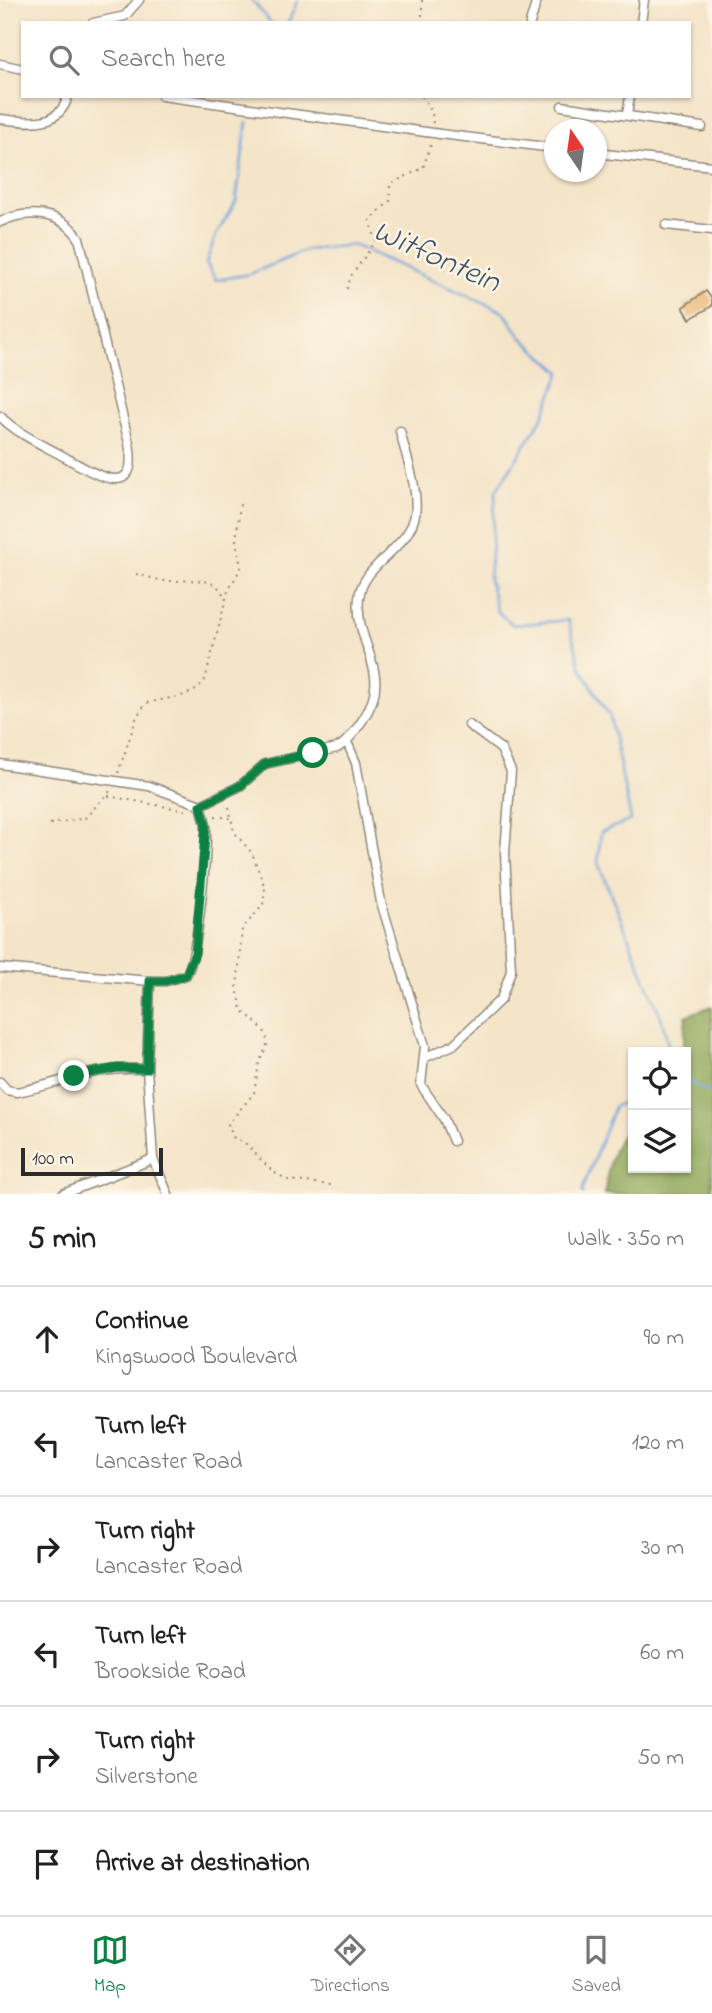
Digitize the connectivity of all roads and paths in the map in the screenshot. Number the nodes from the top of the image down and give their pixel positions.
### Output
1 (139, 0) edge
2 (422, 0) edge
3 (537, 0) edge
4 (643, 0) edge
5 (102, 21) edge
6 (422, 21) edge
7 (531, 21) edge
8 (641, 21) edge
9 (0, 64) edge
10 (21, 69) edge
11 (67, 98) edge
12 (177, 98) edge
13 (424, 98) edge
14 (630, 98) edge
15 (562, 106) dead end
16 (627, 115) junction
17 (0, 119) edge
18 (702, 127) dead end
19 (544, 147) edge
20 (607, 154) edge
21 (712, 166) edge
22 (0, 222) edge
23 (666, 225) dead end
24 (712, 230) edge
25 (347, 289) dead end
26 (0, 416) edge
27 (400, 431) dead end
28 (240, 505) dead end
29 (136, 574) dead end
30 (226, 600) junction
31 (469, 724) dead end
32 (347, 742) junction
33 (0, 764) edge
34 (115, 781) junction
35 (108, 795) junction
36 (229, 807) dead end
37 (202, 810) junction
38 (231, 818) junction
39 (50, 824) dead end
40 (0, 968) edge
41 (150, 981) junction
42 (426, 1057) junction
43 (147, 1069) junction
44 (0, 1082) edge
45 (453, 1141) dead end
46 (153, 1159) junction
47 (331, 1185) dead end
48 (63, 1194) edge
49 (168, 1194) edge

1 - 5 street
2 - 6 path
3 - 7 street
4 - 8 street
9 - 10 street
11 - 17 street
12 - 19 street, bridge
13 - 25 path
14 - 16 street
15 - 16 street
16 - 18 street
20 - 21 street
22 - 26 street
23 - 24 street
27 - 32 street
28 - 30 path
29 - 30 path
30 - 34 path
31 - 42 street
32 - 37 street
32 - 42 street
33 - 34 street
34 - 35 path
34 - 37 street
35 - 37 path
35 - 39 path
36 - 38 path
37 - 38 path
37 - 41 street
38 - 47 path
40 - 41 street
41 - 43 street
42 - 45 street
43 - 44 street
43 - 46 street
46 - 48 street
46 - 49 street

